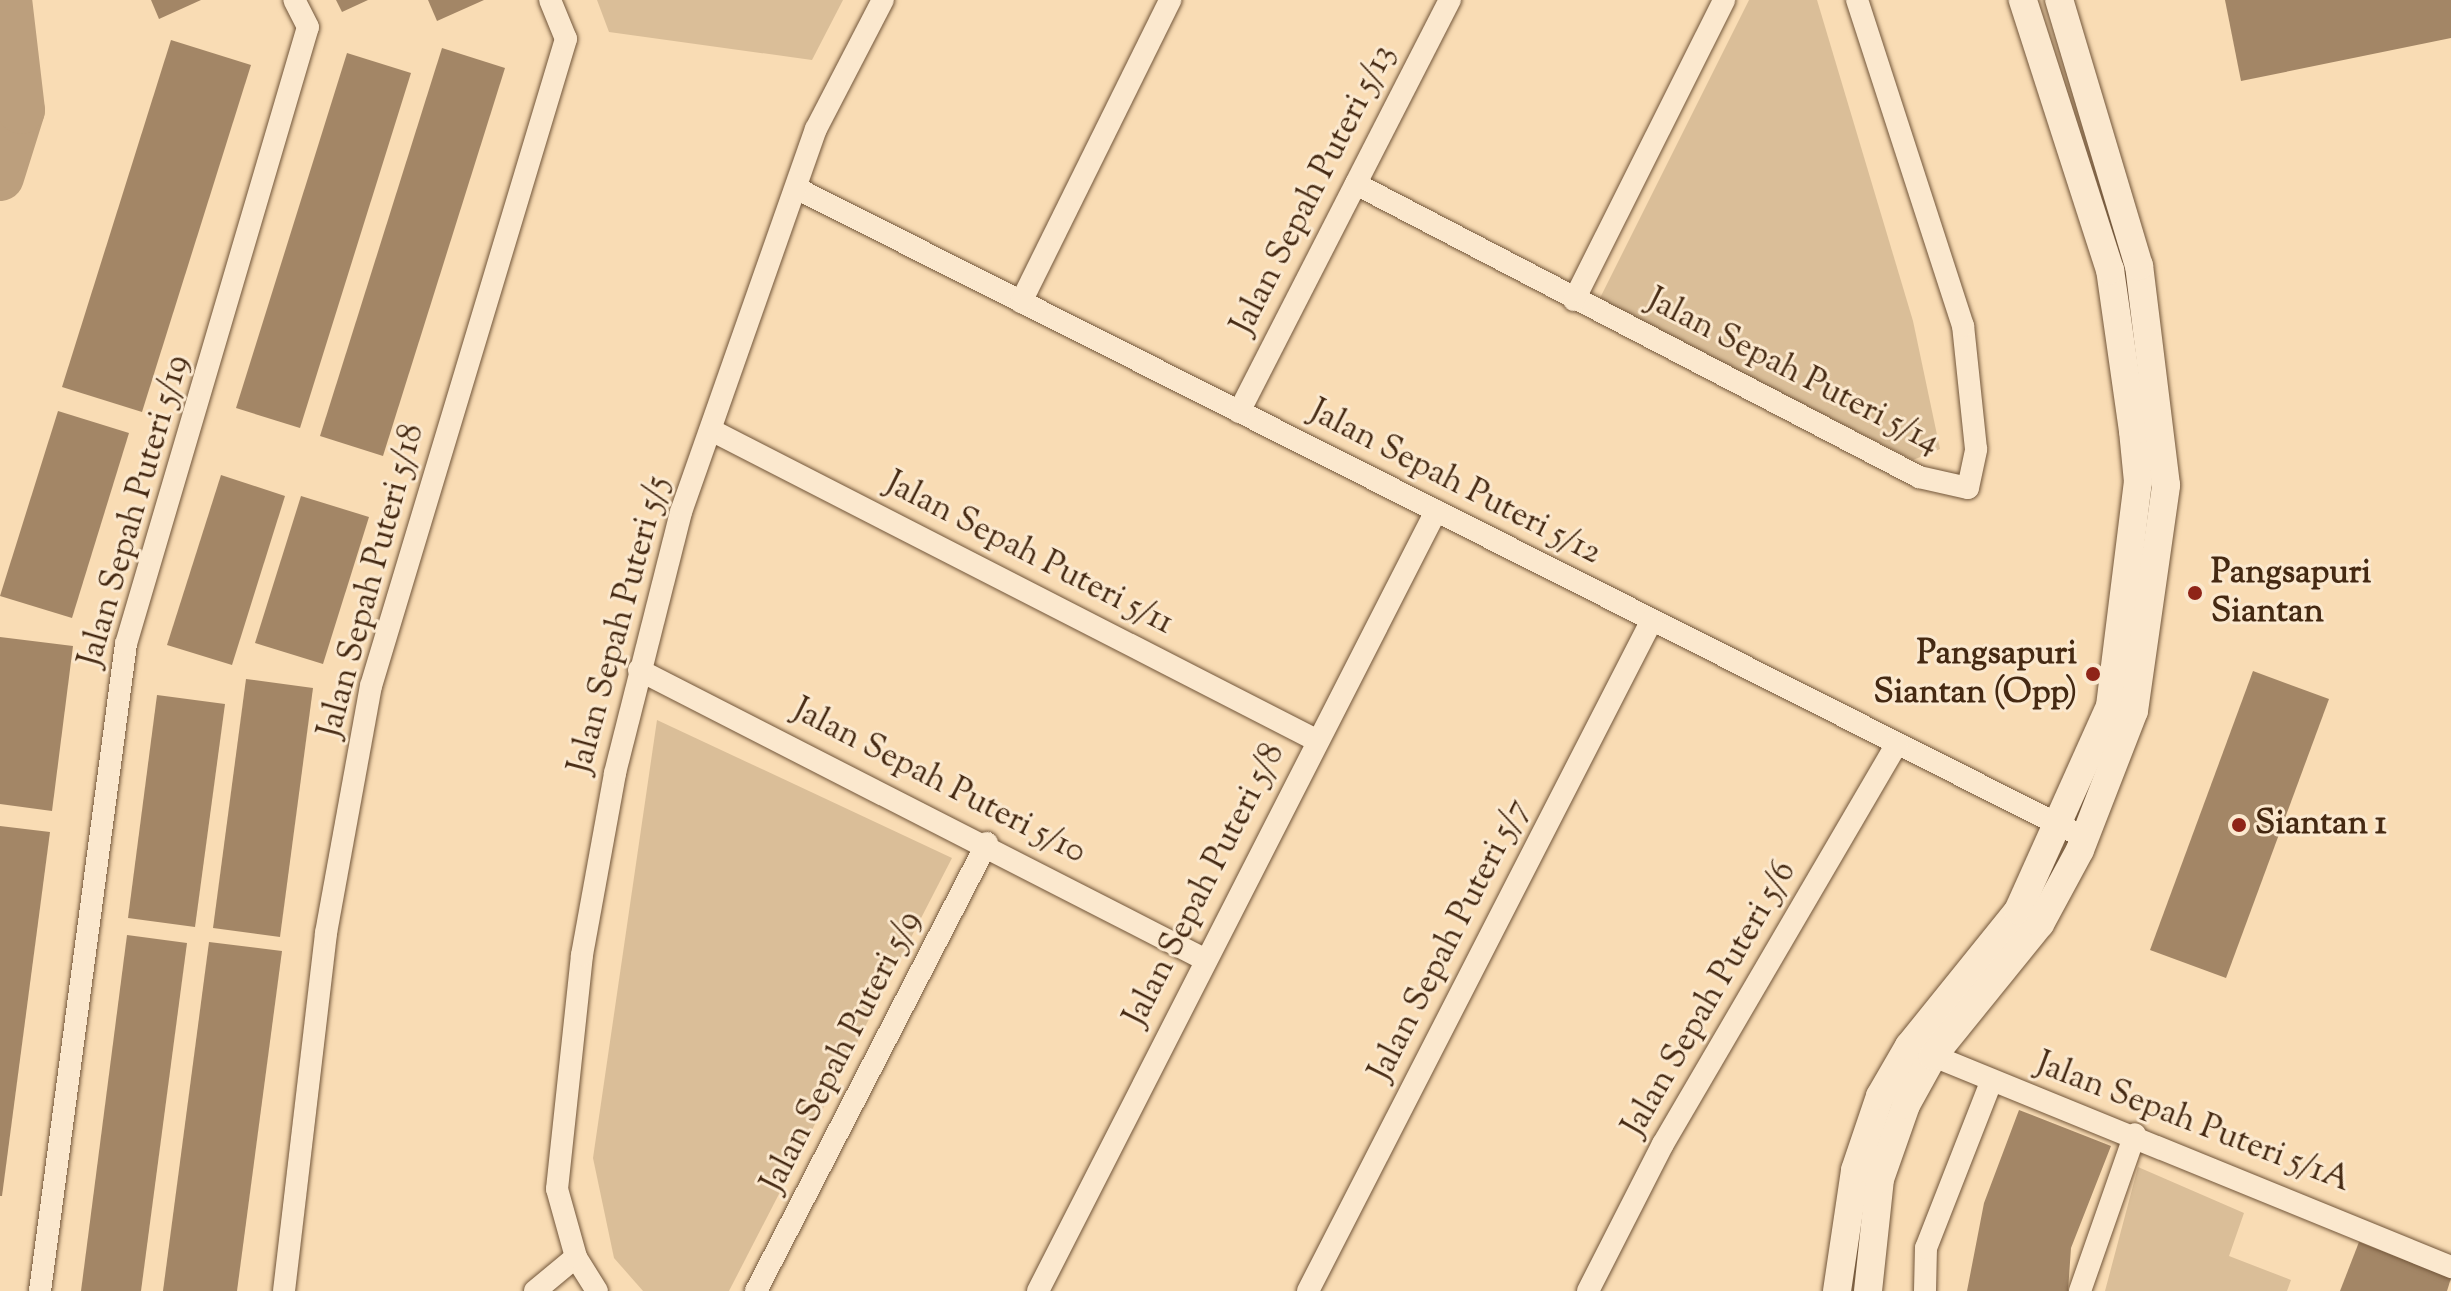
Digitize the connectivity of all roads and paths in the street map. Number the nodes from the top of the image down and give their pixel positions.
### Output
1 (294, 0) edge
2 (550, 0) edge
3 (883, 0) edge
4 (1170, 0) edge
5 (1450, 0) edge
6 (1724, 0) edge
7 (1857, 0) edge
8 (2023, 0) edge
9 (2059, 0) edge
10 (1356, 184) junction
11 (796, 188) junction
12 (1574, 300) junction
13 (1021, 302) junction
14 (1239, 412) junction
15 (711, 430) junction
16 (1436, 511) junction
17 (1652, 620) junction
18 (639, 670) junction
19 (1316, 740) junction
20 (1897, 744) junction
21 (2072, 832) junction
22 (987, 843) junction
23 (1206, 960) junction
24 (1921, 1051) junction
25 (1991, 1082) junction
26 (2135, 1134) junction
27 (576, 1257) junction
28 (2451, 1267) edge
29 (40, 1291) edge
30 (284, 1291) edge
31 (535, 1291) edge
32 (597, 1291) edge
33 (756, 1291) edge
34 (1038, 1291) edge
35 (1308, 1291) edge
36 (1588, 1291) edge
37 (1837, 1291) edge
38 (1868, 1291) edge
39 (1925, 1291) edge
40 (2080, 1291) edge

1 - 29 street, Jalan Sepah Puteri 5/19
2 - 30 street, Jalan Sepah Puteri 5/18
3 - 11 street, Jalan Sepah Puteri 5/5
4 - 13 street
5 - 10 street, Jalan Sepah Puteri 5/13
6 - 12 street
7 - 12 street, Jalan Sepah Puteri 5/14
8 - 21 street
9 - 21 street
10 - 12 street, Jalan Sepah Puteri 5/14
10 - 14 street, Jalan Sepah Puteri 5/13
11 - 13 street, Jalan Sepah Puteri 5/12
11 - 15 street, Jalan Sepah Puteri 5/5
13 - 14 street, Jalan Sepah Puteri 5/12
14 - 16 street, Jalan Sepah Puteri 5/12
15 - 18 street, Jalan Sepah Puteri 5/5
15 - 19 street, Jalan Sepah Puteri 5/11
16 - 17 street, Jalan Sepah Puteri 5/12
16 - 19 street, Jalan Sepah Puteri 5/8
17 - 20 street, Jalan Sepah Puteri 5/12
17 - 35 street, Jalan Sepah Puteri 5/7
18 - 22 street, Jalan Sepah Puteri 5/10
18 - 27 street, Jalan Sepah Puteri 5/5
19 - 23 street, Jalan Sepah Puteri 5/8
20 - 21 street, Jalan Sepah Puteri 5/12
20 - 36 street, Jalan Sepah Puteri 5/6
21 - 24 street
22 - 23 street, Jalan Sepah Puteri 5/10
22 - 33 street, Jalan Sepah Puteri 5/9
23 - 34 street, Jalan Sepah Puteri 5/8
24 - 25 street, Jalan Sepah Puteri 5/1A
24 - 37 street
24 - 38 street
25 - 26 street, Jalan Sepah Puteri 5/1A
25 - 39 street
26 - 28 street, Jalan Sepah Puteri 5/1A
26 - 40 street
27 - 31 street
27 - 32 street, Jalan Sepah Puteri 5/5

